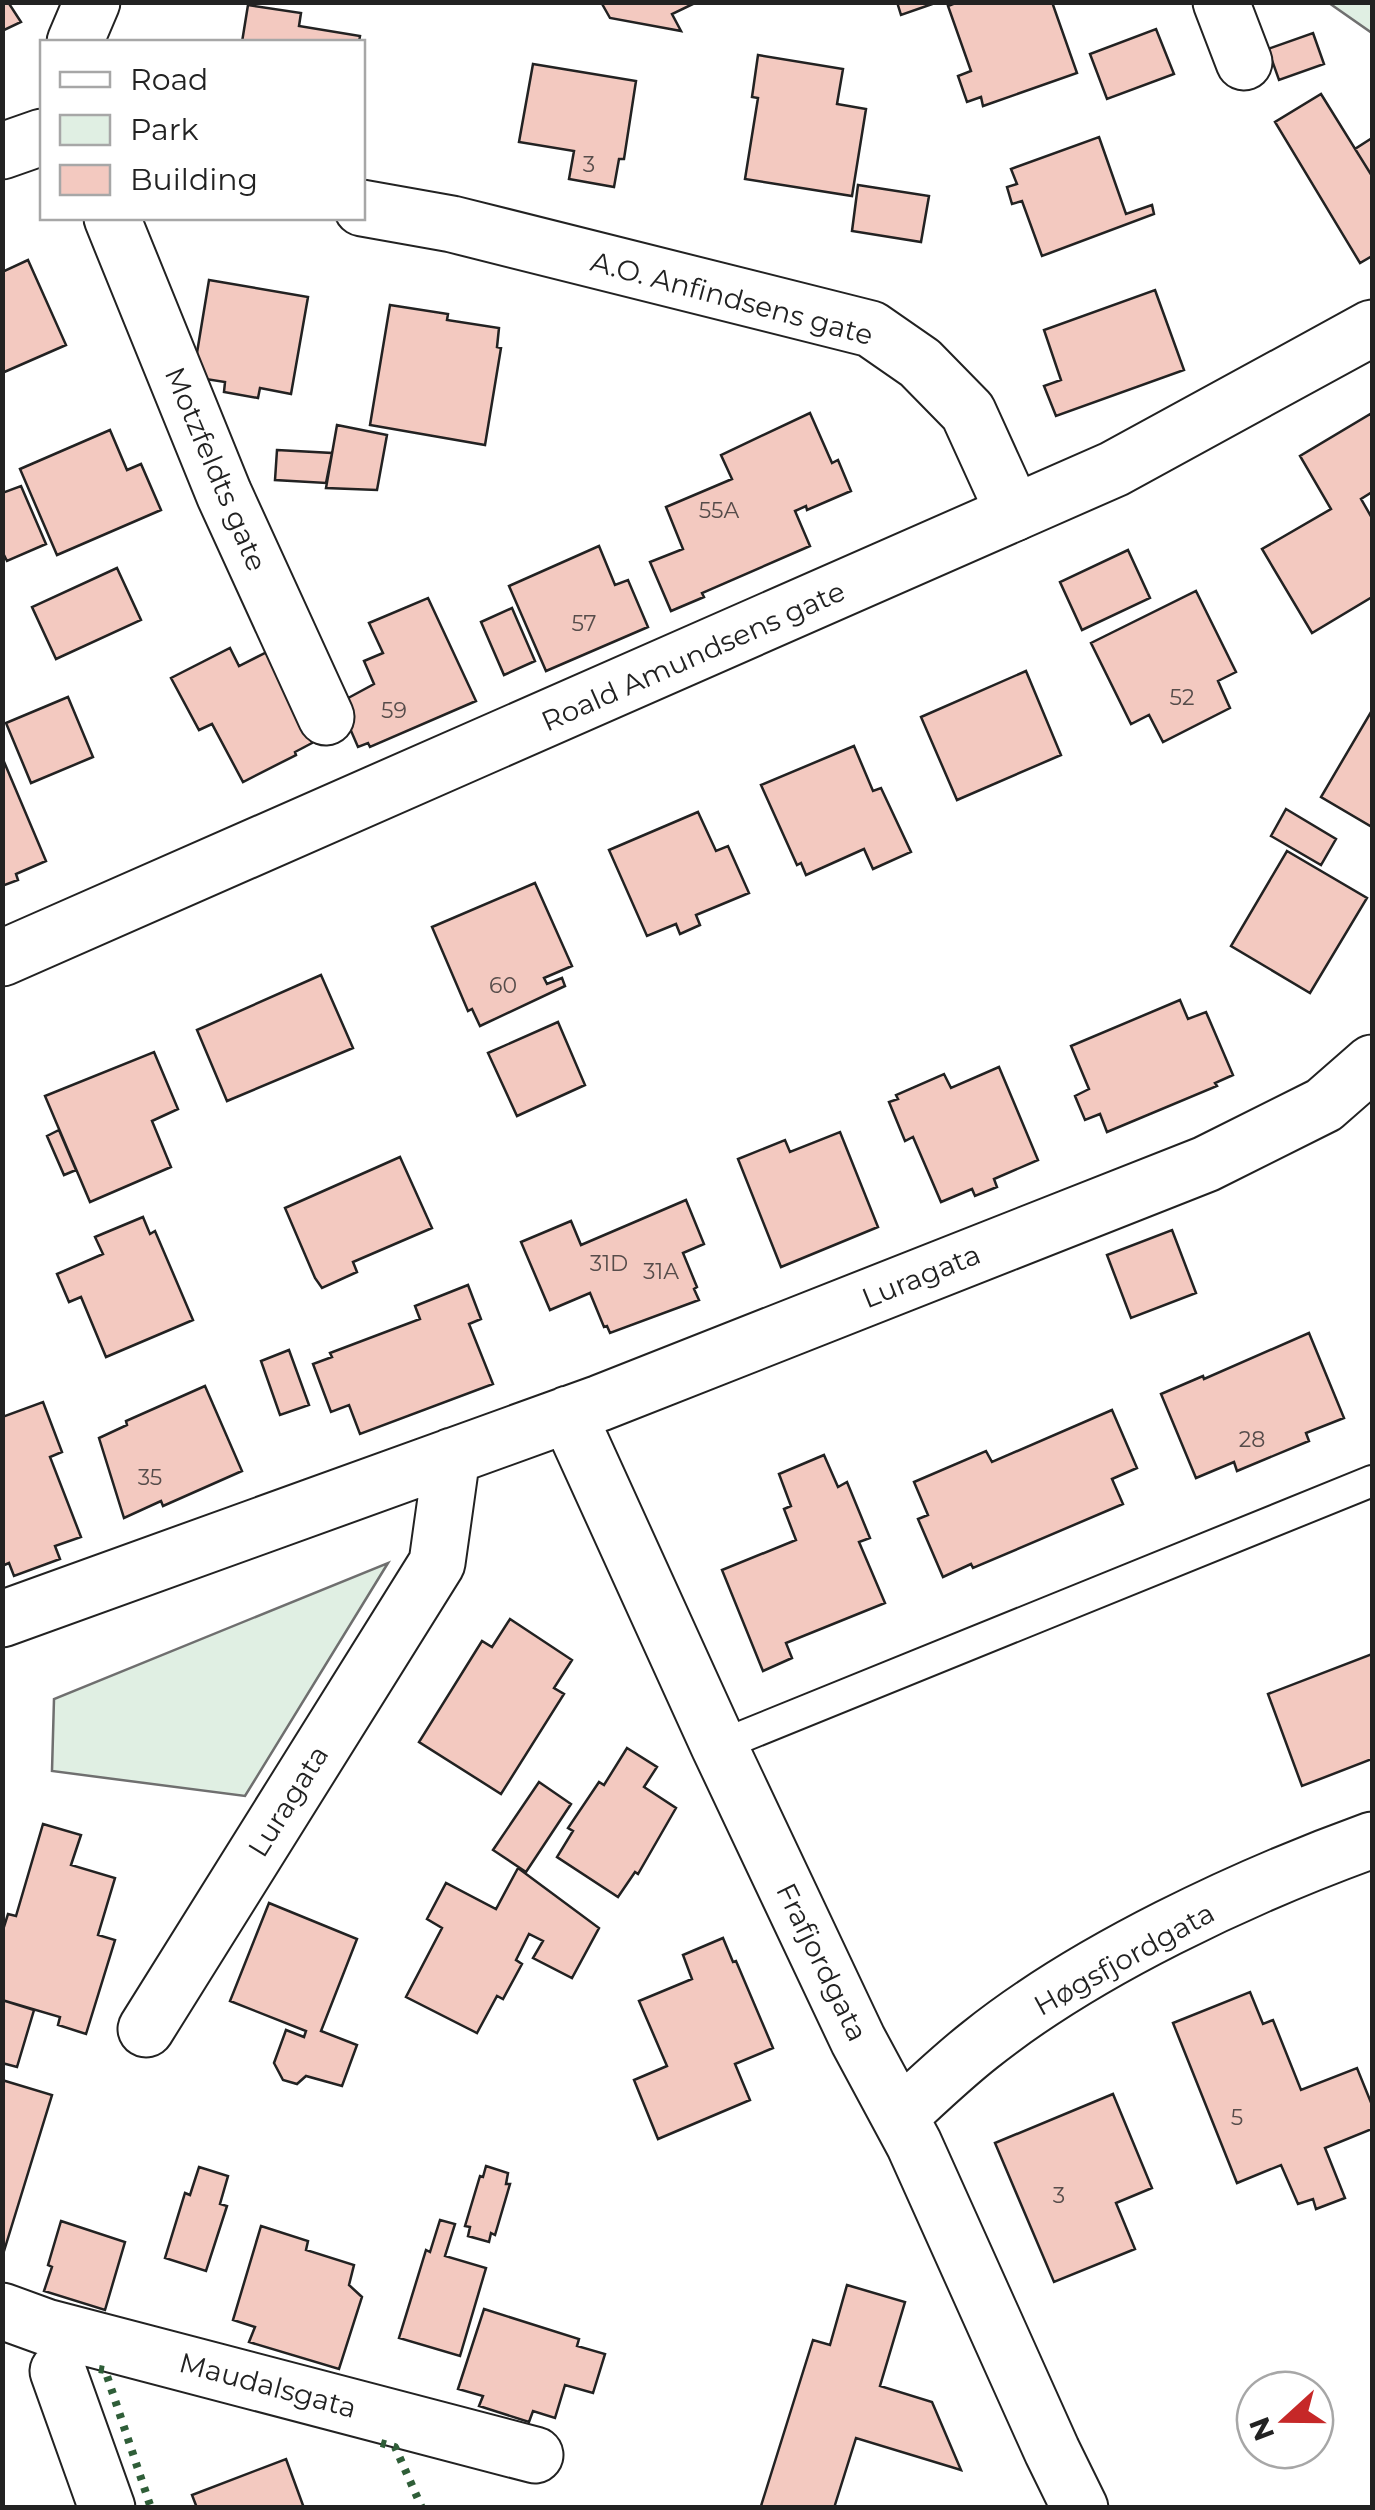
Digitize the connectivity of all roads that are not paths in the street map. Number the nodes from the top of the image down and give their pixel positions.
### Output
1 (92, 2) edge
2 (1221, 2) edge
3 (77, 40) edge
4 (1244, 62) dead end
5 (40, 138) edge
6 (2, 151) edge
7 (365, 209) edge
8 (113, 220) edge
9 (1372, 328) edge
10 (1014, 513) junction
11 (326, 717) dead end
12 (2, 958) edge
13 (1372, 1063) edge
14 (568, 1414) junction
15 (452, 1456) junction
16 (1372, 1481) edge
17 (2, 1619) edge
18 (718, 1746) junction
19 (1372, 1840) edge
20 (146, 2029) dead end
21 (900, 2116) junction
22 (2, 2311) edge
23 (58, 2372) dead end
24 (535, 2455) dead end
25 (108, 2508) edge
26 (1080, 2508) edge

1 - 3 street
2 - 4 street
5 - 6 street
7 - 10 street, A.O. Anfindsens gate
8 - 11 street, Motzfeldts gate
9 - 10 street, Roald Amundsens gate
10 - 12 street, Roald Amundsens gate
13 - 14 street, Luragata
14 - 15 street, Luragata
14 - 18 street, Frafjordgata
15 - 17 street, Luragata
15 - 20 street, Luragata
16 - 18 lane
18 - 21 street, Frafjordgata
19 - 21 street, Høgsfjordgata
21 - 26 street, Frafjordgata
22 - 24 street, Maudalsgata
23 - 25 street

